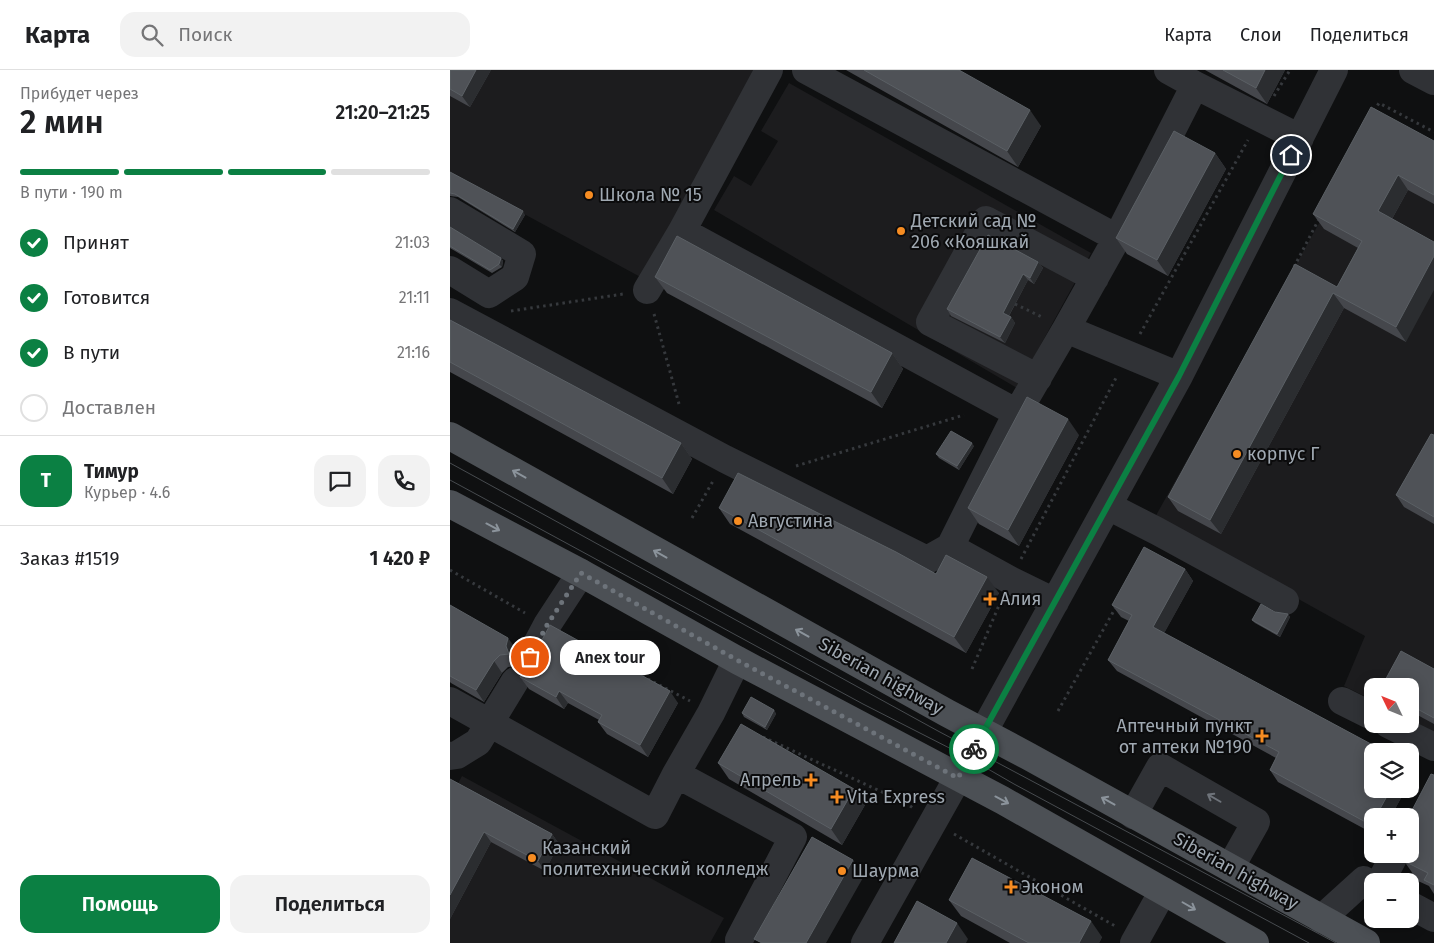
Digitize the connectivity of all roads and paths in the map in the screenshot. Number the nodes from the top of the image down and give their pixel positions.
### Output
1 (769, 70) edge
2 (806, 70) edge
3 (1168, 70) edge
4 (1334, 70) edge
5 (1413, 70) edge
6 (1434, 81) edge
7 (1195, 85) junction
8 (1374, 111) edge
9 (1434, 132) edge
10 (1300, 138) junction
11 (450, 211) edge
12 (1320, 216) edge
13 (682, 231) junction
14 (1117, 238) junction
15 (1293, 269) edge
16 (450, 270) edge
17 (1095, 278) junction
18 (647, 290) junction
19 (1015, 304) edge
20 (450, 312) edge
21 (502, 313) dead end
22 (1056, 324) junction
23 (1179, 376) junction
24 (1038, 378) junction
25 (970, 413) dead end
26 (1017, 413) junction
27 (450, 436) edge
28 (688, 440) junction
29 (725, 459) junction
30 (759, 477) junction
31 (450, 504) edge
32 (1108, 506) junction
33 (692, 518) dead end
34 (950, 547) junction
35 (450, 570) edge
36 (581, 573) junction
37 (1120, 600) edge
38 (1285, 601) dead end
39 (1055, 602) junction
40 (547, 625) junction
41 (530, 657) edge
42 (737, 660) junction
43 (642, 676) edge
44 (515, 682) dead end
45 (450, 701) edge
46 (1342, 701) dead end
47 (1058, 712) dead end
48 (1364, 712) edge
49 (711, 713) junction
50 (489, 723) junction
51 (983, 732) junction
52 (756, 733) edge
53 (1406, 733) edge
54 (1434, 747) edge
55 (450, 756) edge
56 (676, 774) junction
57 (958, 778) junction
58 (1133, 814) junction
59 (933, 823) junction
60 (1230, 868) junction
61 (1364, 880) edge
62 (1163, 891) junction
63 (1419, 910) edge
64 (1434, 918) edge
65 (1321, 919) junction
66 (739, 940) dead end
67 (1136, 941) edge
68 (865, 943) edge
69 (1255, 943) edge
70 (1366, 943) edge

1 - 13 street
2 - 14 street
3 - 7 street
4 - 10 street
5 - 6 street
7 - 10 street
7 - 14 street
8 - 9 path
10 - 23 street
11 - 16 street
12 - 15 path
13 - 18 street
13 - 26 street
14 - 17 street
17 - 22 street
17 - 24 street
18 - 21 path
18 - 28 path
19 - 22 path
20 - 28 street
22 - 23 street
22 - 24 street
23 - 32 street
24 - 26 street
25 - 30 path
26 - 34 street
51 -> 27 main road, Siberian highway
28 - 29 street
29 - 30 street
29 - 33 path
30 - 34 street
31 -> 36 main road
32 - 38 street
32 - 39 street
34 - 39 street
35 - 40 path
36 - 40 street
36 - 42 main road
37 - 47 path
39 - 51 street
40 - 41 street
42 - 49 street
42 - 57 main road
43 - 49 path
44 - 50 street
45 - 50 street
46 - 48 street
49 - 56 street
50 - 55 street
50 - 56 street
51 - 57 street
58 -> 51 main road, Siberian highway
52 - 59 path
53 - 54 street
56 - 66 street
57 - 59 street
57 -> 62 main road
58 - 60 main road, Siberian highway
60 -> 58 street
59 - 67 path
59 - 68 street
60 - 65 main road, Siberian highway
61 - 65 street
62 - 67 street
62 -> 69 main road
63 - 64 street
65 - 70 main road, Siberian highway

